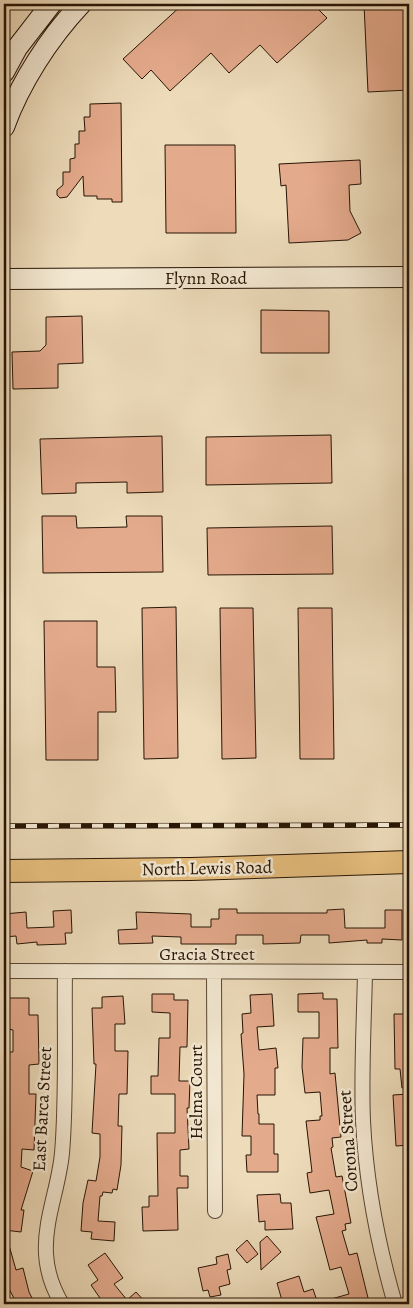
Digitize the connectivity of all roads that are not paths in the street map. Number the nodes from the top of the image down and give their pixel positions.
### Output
1 (51, 4) edge
2 (81, 4) edge
3 (4, 72) edge
4 (4, 128) edge
5 (409, 277) edge
6 (4, 279) edge
7 (409, 862) edge
8 (4, 871) edge
9 (4, 971) edge
10 (65, 971) junction
11 (409, 972) edge
12 (214, 973) junction
13 (365, 973) junction
14 (215, 1211) dead end
15 (62, 1304) edge
16 (395, 1304) edge

1 - 3 main road
2 - 4 main road
5 - 6 main road, Flynn Road
7 - 8 main road, North Lewis Road
9 - 10 street, Gracia Street
10 - 12 street, Gracia Street
10 - 15 street, East Barca Street
11 - 13 street, Gracia Street
12 - 13 street, Gracia Street
12 - 14 street, Helma Court
13 - 16 street, Corona Street

